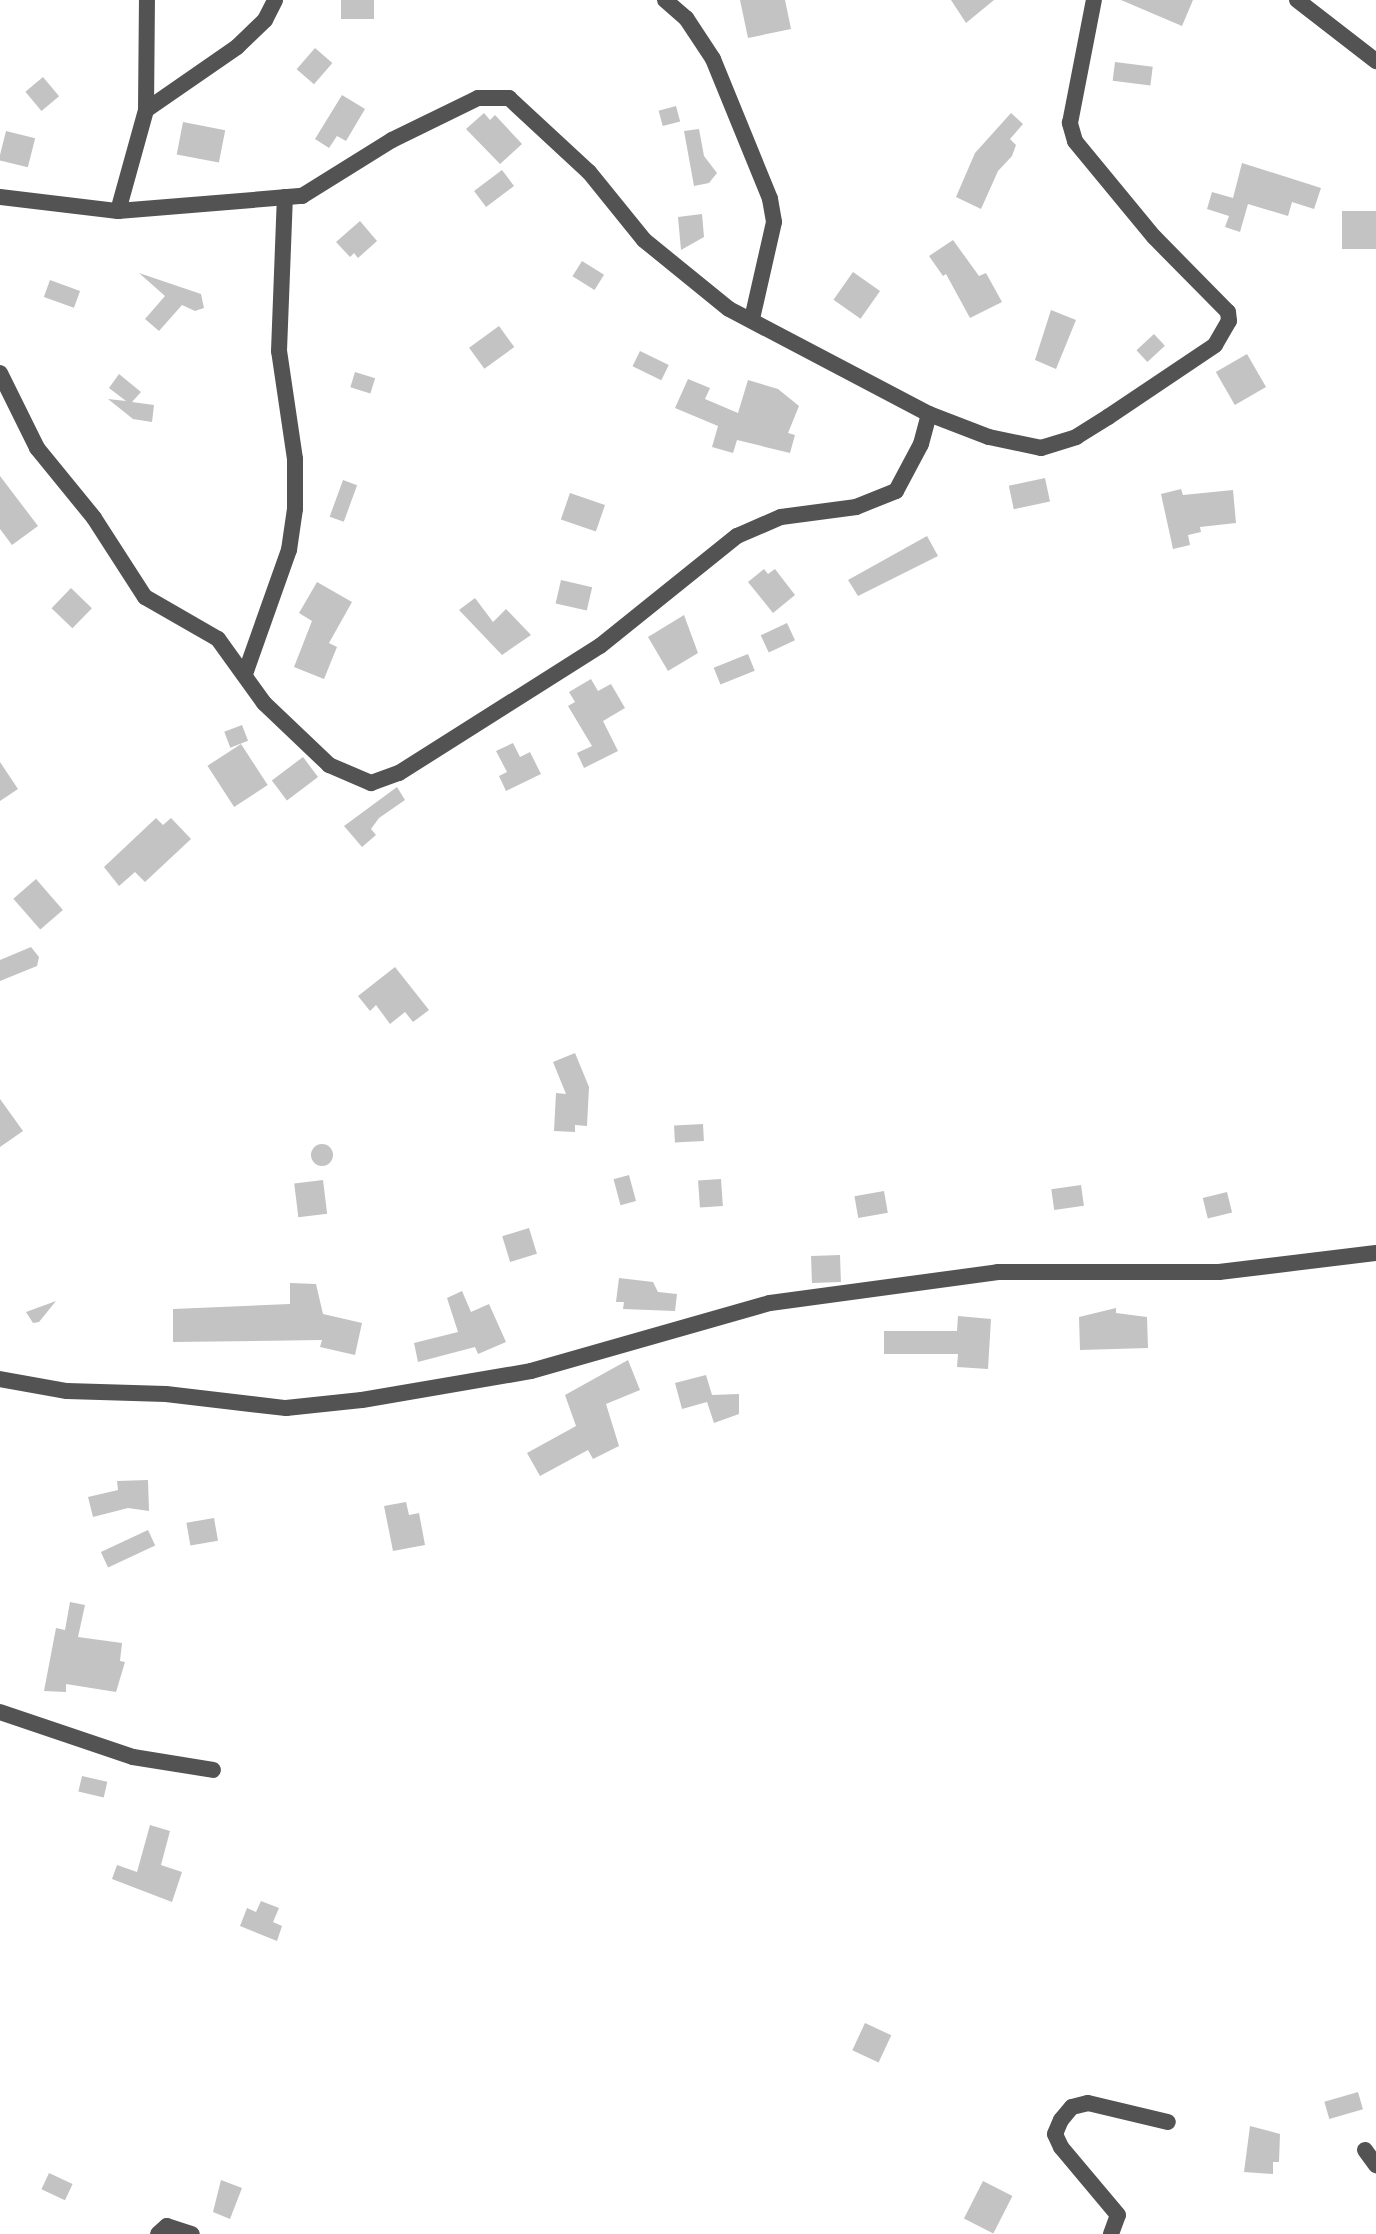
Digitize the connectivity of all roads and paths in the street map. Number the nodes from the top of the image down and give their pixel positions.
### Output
1 (147, 0) edge
2 (275, 0) edge
3 (665, 0) edge
4 (1094, 0) edge
5 (1297, 0) edge
6 (1376, 61) edge
7 (146, 110) junction
8 (0, 197) edge
9 (285, 197) junction
10 (118, 211) junction
11 (752, 319) junction
12 (0, 373) edge
13 (929, 414) junction
14 (245, 674) junction
15 (1376, 1253) edge
16 (0, 1379) edge
17 (0, 1712) edge
18 (213, 1770) dead end
19 (1168, 2122) dead end
20 (1365, 2150) dead end
21 (1376, 2165) edge
22 (158, 2234) edge
23 (192, 2234) edge
24 (1111, 2234) edge

1 - 7 street
2 - 7 street
3 - 11 street
4 - 13 street
5 - 6 street
7 - 10 street
8 - 10 street
9 - 10 street
9 - 11 street
9 - 14 street
11 - 13 street
12 - 14 street
13 - 14 street
15 - 16 street
17 - 18 street
19 - 24 street
20 - 21 street
22 - 23 street

